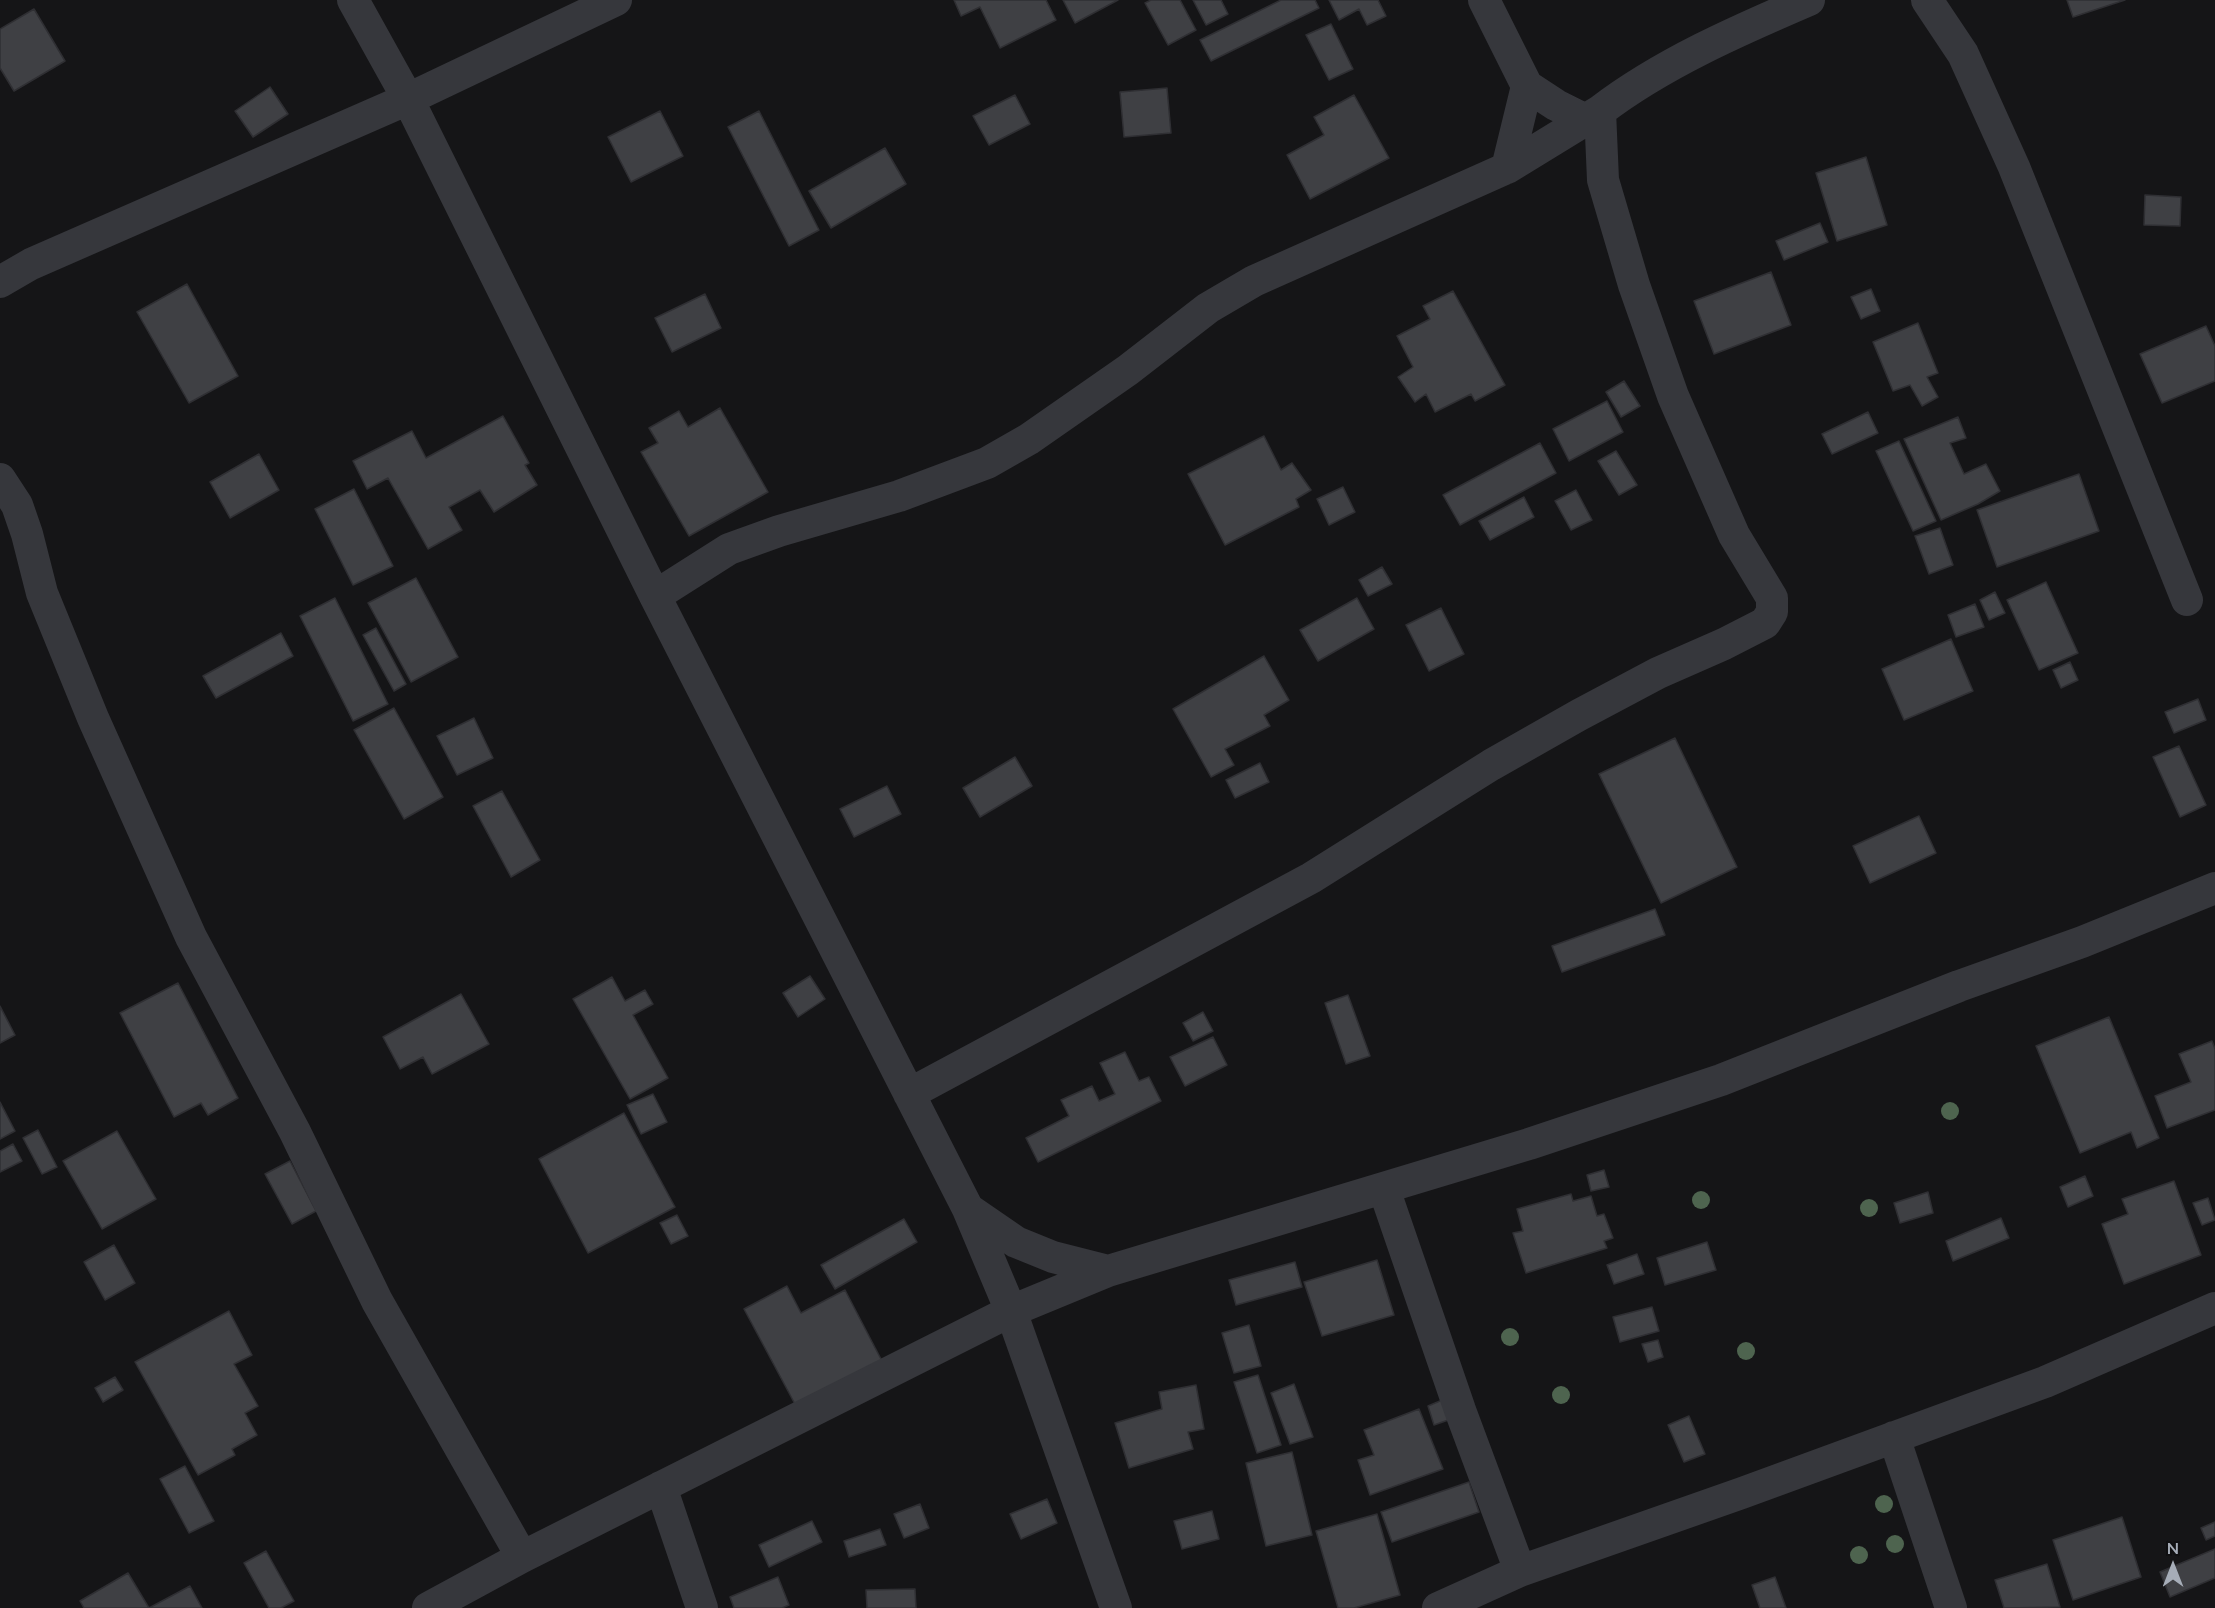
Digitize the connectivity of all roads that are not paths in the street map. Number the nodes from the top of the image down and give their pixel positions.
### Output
1 (353, 0) edge
2 (616, 0) edge
3 (1484, 0) edge
4 (1809, 0) edge
5 (1927, 0) edge
6 (1527, 86) junction
7 (408, 99) junction
8 (1593, 115) junction
9 (1559, 135) junction
10 (1507, 168) junction
11 (1603, 180) junction
12 (0, 282) edge
13 (0, 479) edge
14 (655, 596) junction
15 (2187, 600) dead end
16 (2215, 888) edge
17 (909, 1094) junction
18 (1384, 1189) junction
19 (968, 1209) junction
20 (1108, 1271) junction
21 (2215, 1308) edge
22 (1011, 1311) junction
23 (1894, 1437) junction
24 (661, 1487) junction
25 (522, 1557) junction
26 (1520, 1571) junction
27 (428, 1608) edge
28 (702, 1608) edge
29 (1116, 1608) edge
30 (1437, 1608) edge
31 (1951, 1608) edge

1 - 7 street
2 - 7 street
3 - 6 street
4 - 8 street
5 - 15 street
6 - 8 street
6 - 10 street
7 - 12 street
7 - 14 street
8 - 9 street
8 - 11 street
9 - 10 street
9 - 11 street
10 - 14 street
11 - 17 street
13 - 25 street
14 - 17 street
16 - 18 street
17 - 19 street
18 - 20 street
18 - 26 street
19 - 20 street
19 - 22 street
20 - 22 street
21 - 23 street
22 - 24 street
22 - 29 street
23 - 26 street
23 - 31 street
24 - 25 street
24 - 28 street
25 - 27 street
26 - 30 street

